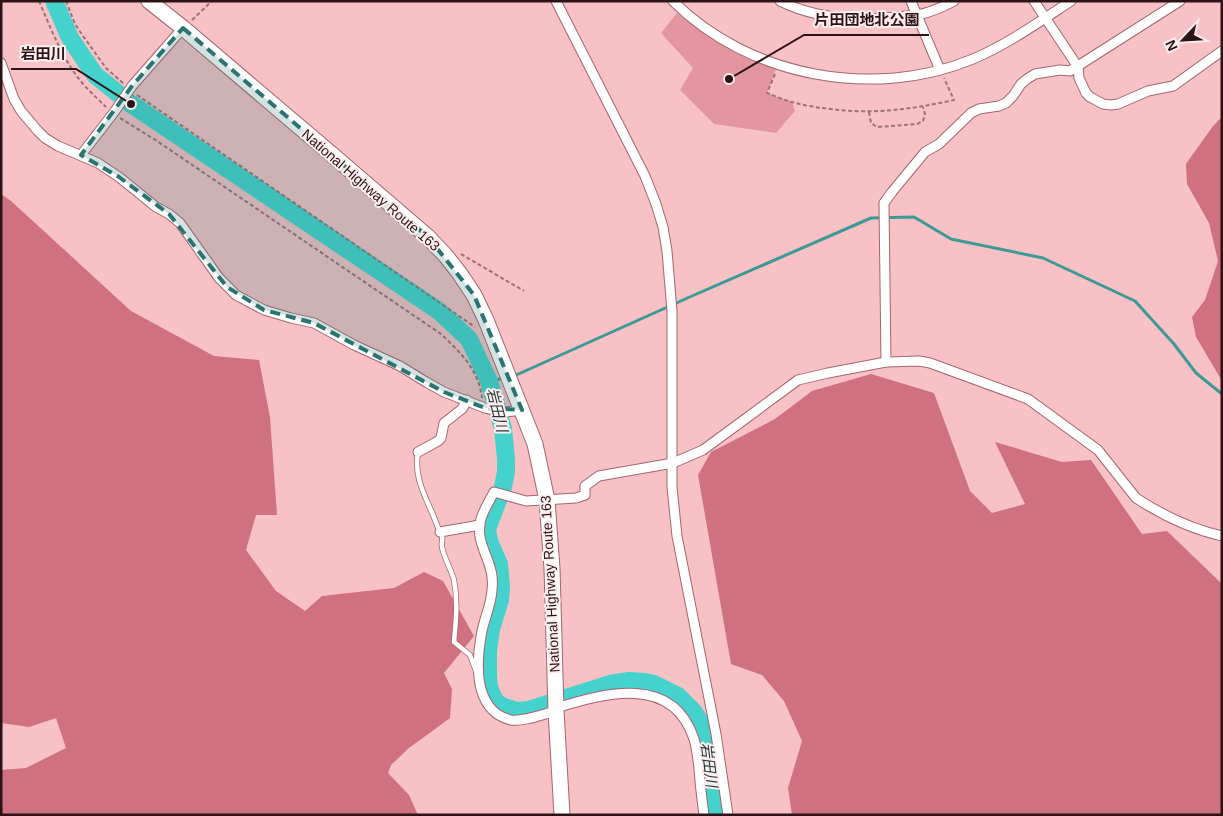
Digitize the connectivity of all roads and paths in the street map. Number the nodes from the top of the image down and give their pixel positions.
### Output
1 (39, 1) edge
2 (66, 1) edge
3 (149, 1) edge
4 (212, 1) edge
5 (556, 1) edge
6 (673, 1) edge
7 (780, 1) edge
8 (912, 1) edge
9 (954, 1) edge
10 (1034, 1) edge
11 (1071, 1) edge
12 (1180, 1) edge
13 (917, 15) junction
14 (1046, 18) junction
15 (183, 28) junction
16 (1222, 51) edge
17 (1, 63) edge
18 (779, 65) junction
19 (1078, 67) junction
20 (940, 70) junction
21 (130, 90) junction
22 (923, 107) junction
23 (869, 112) junction
24 (114, 113) junction
25 (81, 155) junction
26 (490, 328) junction
27 (886, 362) junction
28 (467, 400) junction
29 (484, 408) junction
30 (522, 410) junction
31 (418, 452) joint
32 (673, 463) junction
33 (547, 500) junction
34 (480, 525) junction
35 (440, 532) junction
36 (1222, 536) edge
37 (479, 678) junction
38 (556, 705) junction
39 (562, 815) edge
40 (704, 815) edge
41 (728, 815) edge

1 - 24 path
2 - 21 path
3 - 15 highway, National Highway Route 163
4 - 15 path
5 - 32 street
6 - 18 street
7 - 13 street
8 - 13 street
9 - 13 street
10 - 14 street
11 - 14 street
12 - 19 street
13 - 20 street
14 - 19 street
14 - 20 street
15 - 21 street
15 - 26 highway, National Highway Route 163
16 - 19 street
17 - 25 street
18 - 20 street
18 - 23 path
19 - 27 street
20 - 22 path
21 - 24 street
21 - 26 path
22 - 23 path
22 - 23 path
24 - 25 street
24 - 29 path
25 - 28 street
26 - 30 highway, National Highway Route 163
27 - 32 street
27 - 36 street
28 - 29 street
28 - 31 street
29 - 30 street
30 - 33 highway, National Highway Route 163
31 - 35 lane
32 - 33 street
32 - 41 street
33 - 34 street
33 - 38 highway, National Highway Route 163
34 - 35 street
34 - 37 street
35 - 37 lane
37 - 38 street
38 - 39 highway, National Highway Route 163
38 - 40 street

